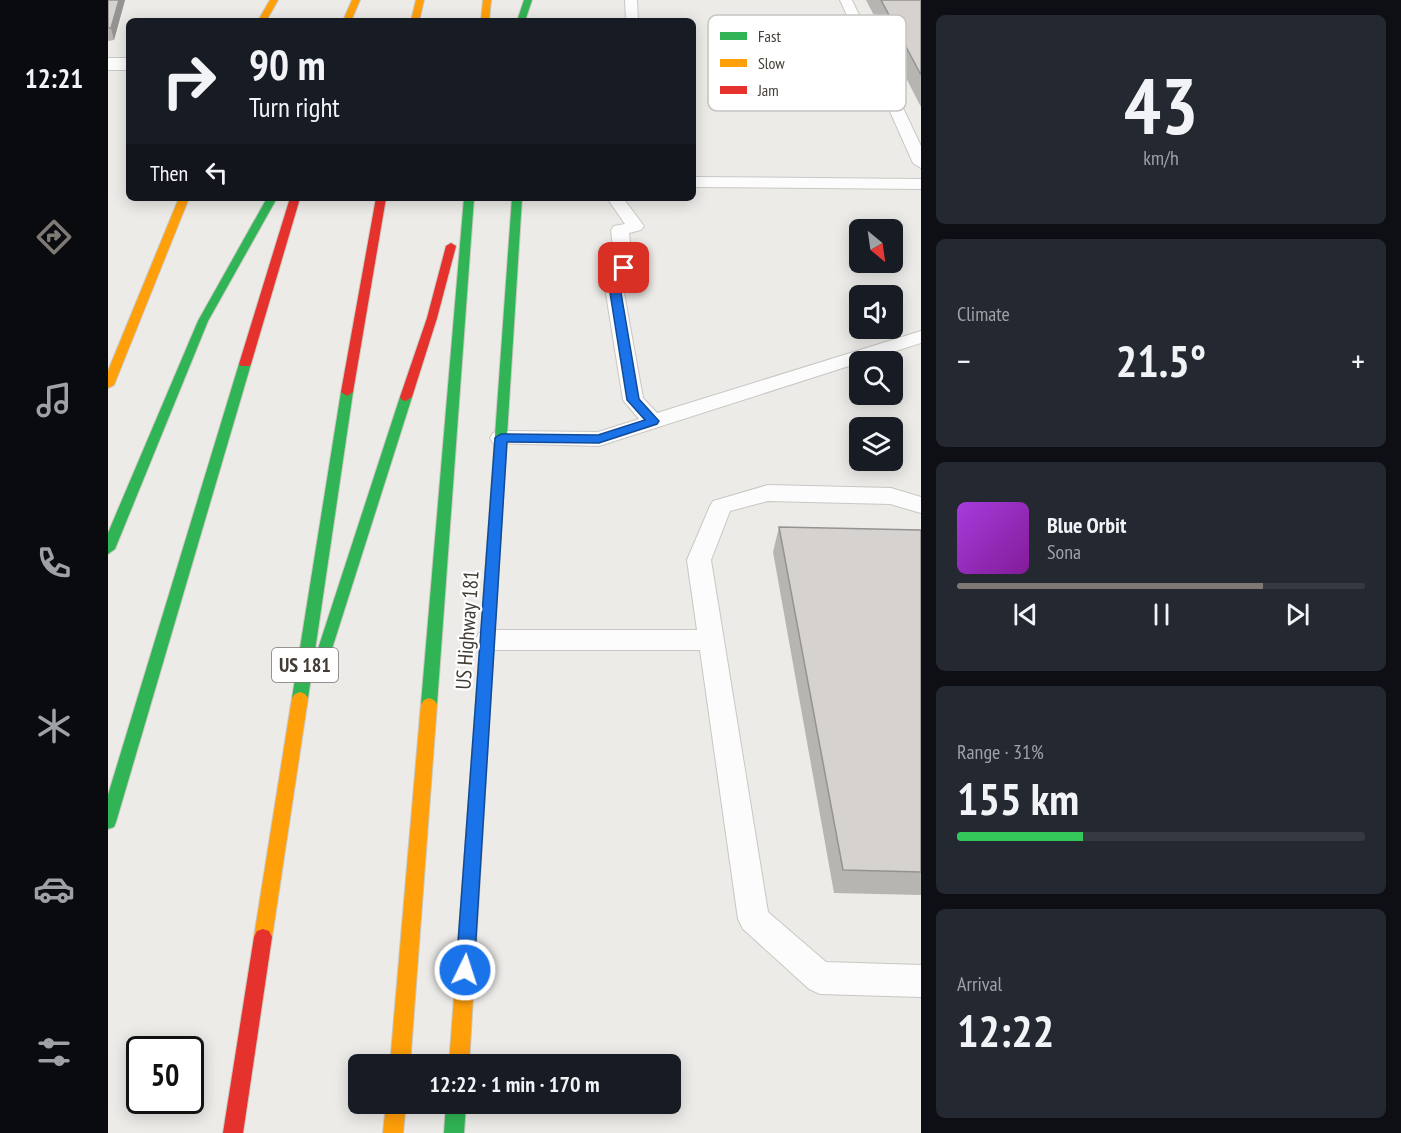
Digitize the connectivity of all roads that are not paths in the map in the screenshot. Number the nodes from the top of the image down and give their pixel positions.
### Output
1 (274, 0) edge
2 (356, 0) edge
3 (420, 0) edge
4 (487, 0) edge
5 (530, 0) edge
6 (631, 0) edge
7 (846, 0) edge
8 (853, 15) edge
9 (264, 18) edge
10 (348, 18) edge
11 (416, 18) edge
12 (485, 18) edge
13 (522, 18) edge
14 (530, 18) edge
15 (632, 18) edge
16 (108, 64) edge
17 (126, 64) edge
18 (897, 111) edge
19 (921, 163) edge
20 (696, 182) edge
21 (921, 184) edge
22 (183, 201) edge
23 (270, 201) edge
24 (294, 201) edge
25 (380, 201) edge
26 (462, 201) edge
27 (469, 201) edge
28 (517, 201) edge
29 (617, 201) edge
30 (921, 337) edge
31 (108, 385) edge
32 (653, 421) junction
33 (501, 438) junction
34 (921, 505) edge
35 (108, 549) edge
36 (488, 640) junction
37 (713, 640) junction
38 (292, 751) junction
39 (108, 822) edge
40 (921, 981) edge
41 (401, 1054) edge
42 (460, 1054) edge
43 (395, 1114) edge
44 (455, 1114) edge
45 (233, 1133) edge
46 (393, 1133) edge
47 (454, 1133) edge

1 - 9 main road
2 - 10 main road
3 - 11 main road
4 - 12 main road
5 - 13 main road
5 - 14 main road
6 - 15 lane
7 - 8 lane
16 - 17 street
18 - 19 lane
20 - 21 lane
22 - 31 main road
23 - 35 main road
24 - 39 main road
25 - 38 main road, US 181
26 - 38 main road
27 - 41 main road
28 - 33 main road, US Highway 181
29 - 32 lane
30 - 32 lane
32 - 33 lane
33 - 36 main road, US Highway 181
34 - 37 lane
36 - 37 lane
36 - 42 main road, US Highway 181
37 - 40 lane
38 - 45 main road, US 181
43 - 46 main road
44 - 47 main road

